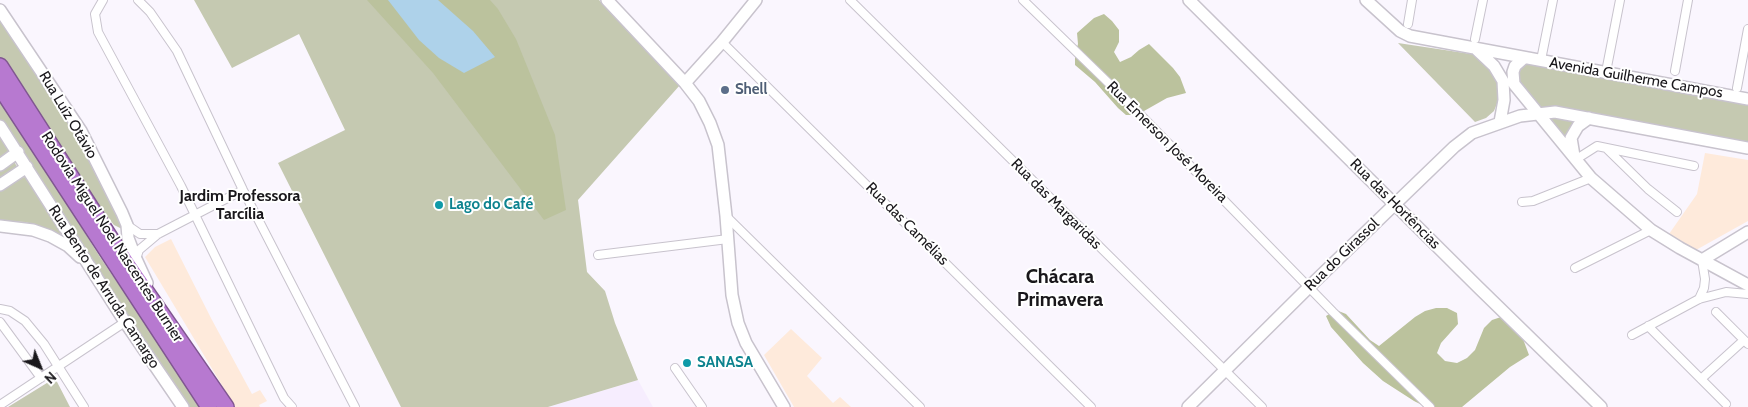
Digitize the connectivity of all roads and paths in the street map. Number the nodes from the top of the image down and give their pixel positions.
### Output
1 (103, 0) edge
2 (138, 0) edge
3 (607, 0) edge
4 (756, 0) edge
5 (850, 0) edge
6 (1023, 0) edge
7 (1189, 0) edge
8 (1366, 0) edge
9 (1412, 0) edge
10 (1483, 0) edge
11 (1553, 0) edge
12 (1620, 0) edge
13 (1688, 0) edge
14 (0, 10) edge
15 (1408, 24) dead end
16 (1748, 29) edge
17 (722, 42) junction
18 (1475, 44) junction
19 (1524, 58) junction
20 (1541, 60) junction
21 (0, 66) edge
22 (1675, 71) dead end
23 (1606, 72) junction
24 (685, 83) junction
25 (0, 87) edge
26 (1737, 88) dead end
27 (1748, 99) edge
28 (1537, 113) junction
29 (1589, 118) junction
30 (1500, 122) junction
31 (0, 126) edge
32 (1606, 148) junction
33 (1748, 148) edge
34 (18, 152) junction
35 (1575, 160) junction
36 (0, 165) edge
37 (1694, 166) dead end
38 (27, 167) junction
39 (1591, 178) junction
40 (0, 185) edge
41 (243, 190) junction
42 (1522, 202) dead end
43 (1395, 204) junction
44 (1677, 212) dead end
45 (195, 214) junction
46 (726, 216) junction
47 (127, 225) junction
48 (0, 226) edge
49 (1651, 230) junction
50 (1748, 232) edge
51 (158, 234) junction
52 (728, 240) junction
53 (598, 255) dead end
54 (136, 259) junction
55 (1702, 260) junction
56 (88, 264) junction
57 (1575, 268) dead end
58 (1748, 285) edge
59 (1309, 287) junction
60 (1748, 294) edge
61 (1699, 299) junction
62 (0, 309) edge
63 (1716, 312) dead end
64 (0, 322) edge
65 (125, 322) junction
66 (168, 322) junction
67 (1648, 326) junction
68 (1632, 335) dead end
69 (1746, 342) edge
70 (59, 367) junction
71 (675, 368) dead end
72 (1224, 370) junction
73 (41, 378) junction
74 (1702, 380) junction
75 (206, 404) edge
76 (1726, 404) dead end
77 (0, 405) edge
78 (84, 407) edge
79 (183, 407) edge
80 (226, 407) edge
81 (292, 407) edge
82 (355, 407) edge
83 (702, 407) edge
84 (784, 407) edge
85 (920, 407) edge
86 (1091, 407) edge
87 (1188, 407) edge
88 (1262, 407) edge
89 (1430, 407) edge
90 (1601, 407) edge

1 - 45 street
2 - 41 street
3 - 24 main road
4 - 17 main road
5 - 72 street, Rua das Margaridas
6 - 59 street, Rua Emerson José Moreira
7 - 43 main road, Rua das Hortências
8 - 18 main road, Avenida Guilherme Campos
9 - 15 street
10 - 18 street
11 - 20 street
12 - 23 street
13 - 22 street
14 - 47 main road, Rua Luíz Otávio
16 - 26 street
17 - 24 main road
17 - 86 street, Rua das Camélias
18 - 19 main road, Avenida Guilherme Campos
18 - 30 main road
19 - 20 main road, Avenida Guilherme Campos
19 - 28 main road
20 - 23 main road, Avenida Guilherme Campos
21 - 66 highway, Rodovia Miguel Noel Nascentes Burnier
23 - 27 main road, Avenida Guilherme Campos
24 - 46 main road
25 - 75 highway, Rodovia Miguel Noel Nascentes Burnier
28 - 29 main road
28 - 30 main road, Rua do Girassol
28 - 35 main road
29 - 33 main road
29 - 35 main road
30 - 43 main road, Rua do Girassol
31 - 34 main road, Rua Bento de Arruda Camargo
32 - 35 street
32 - 37 street
32 - 44 street
34 - 36 main road
34 - 38 main road, Rua Bento de Arruda Camargo
35 - 39 main road
38 - 40 main road
38 - 56 main road, Rua Bento de Arruda Camargo
39 - 42 street
39 - 49 main road
41 - 45 street
41 - 82 street
43 - 59 main road, Rua do Girassol
43 - 90 main road, Rua das Hortências
45 - 51 street
45 - 81 street
46 - 52 main road
46 - 85 street
47 - 51 street
47 - 54 main road, Rua Luíz Otávio
48 - 56 main road
49 - 55 main road
49 - 57 street
50 - 55 main road
51 - 54 street
52 - 53 street
52 - 84 main road
54 - 66 main road, Rua Luíz Otávio
55 - 58 main road
55 - 61 street
56 - 65 main road, Rua Bento de Arruda Camargo
59 - 72 main road, Rua do Girassol
59 - 89 street, Rua Emerson José Moreira
60 - 61 street
61 - 67 street
62 - 70 street
63 - 69 street
64 - 73 street
65 - 70 street
65 - 79 main road, Rua Bento de Arruda Camargo
66 - 80 highway, Rodovia Miguel Noel Nascentes Burnier
67 - 68 street
67 - 74 street
69 - 74 street
70 - 73 street
70 - 78 street
71 - 83 street
72 - 87 main road, Rua do Girassol
72 - 88 street, Rua das Margaridas
73 - 77 street
74 - 76 street

